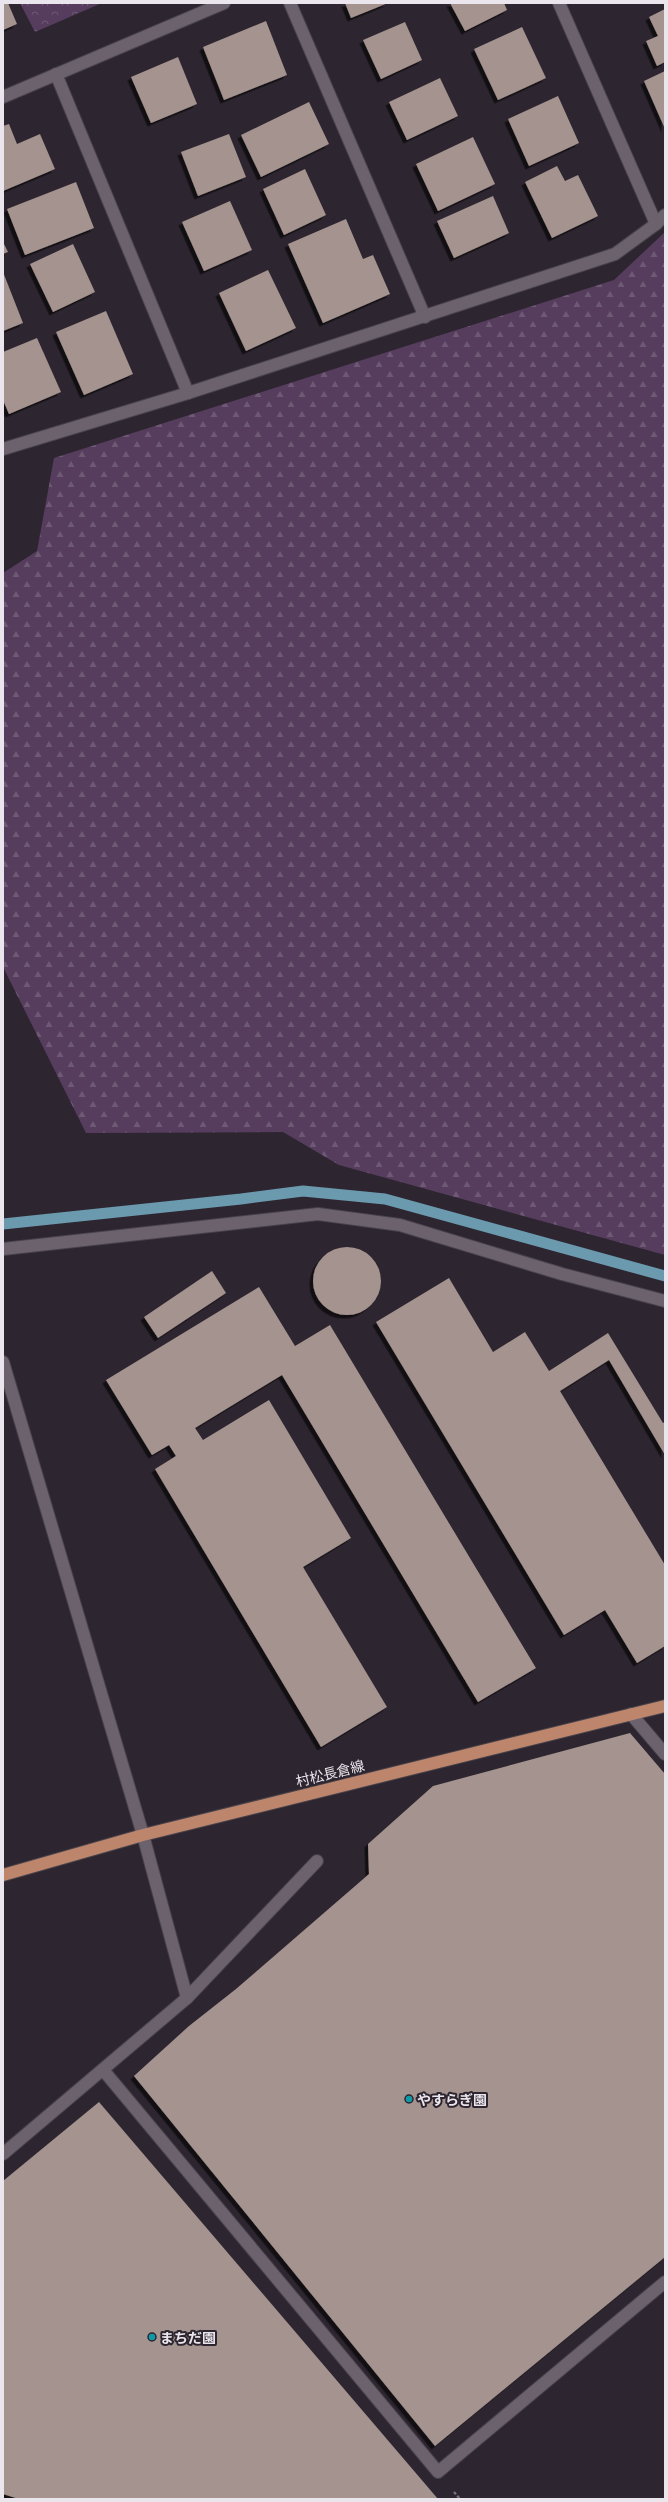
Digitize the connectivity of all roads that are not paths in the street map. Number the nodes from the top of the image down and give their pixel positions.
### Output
1 (224, 3) edge
2 (290, 3) edge
3 (559, 3) edge
4 (56, 74) junction
5 (3, 97) edge
6 (665, 215) edge
7 (656, 224) junction
8 (425, 317) junction
9 (188, 393) junction
10 (3, 449) edge
11 (3, 1249) edge
12 (665, 1301) edge
13 (3, 1362) edge
14 (665, 1706) edge
15 (631, 1714) junction
16 (665, 1754) edge
17 (143, 1835) junction
18 (318, 1861) dead end
19 (3, 1875) edge
20 (188, 1998) junction
21 (104, 2071) junction
22 (3, 2154) edge
23 (665, 2282) edge

1 - 4 street
2 - 8 street
3 - 7 street
4 - 5 street
4 - 9 street
6 - 7 street
7 - 8 street
8 - 9 street
9 - 10 street
11 - 12 street
13 - 17 street
14 - 15 main road, 村松長倉線
15 - 16 street
15 - 17 main road, 村松長倉線
17 - 19 main road, 村松長倉線
17 - 20 street
18 - 20 street
20 - 21 street
21 - 22 street
21 - 23 street

